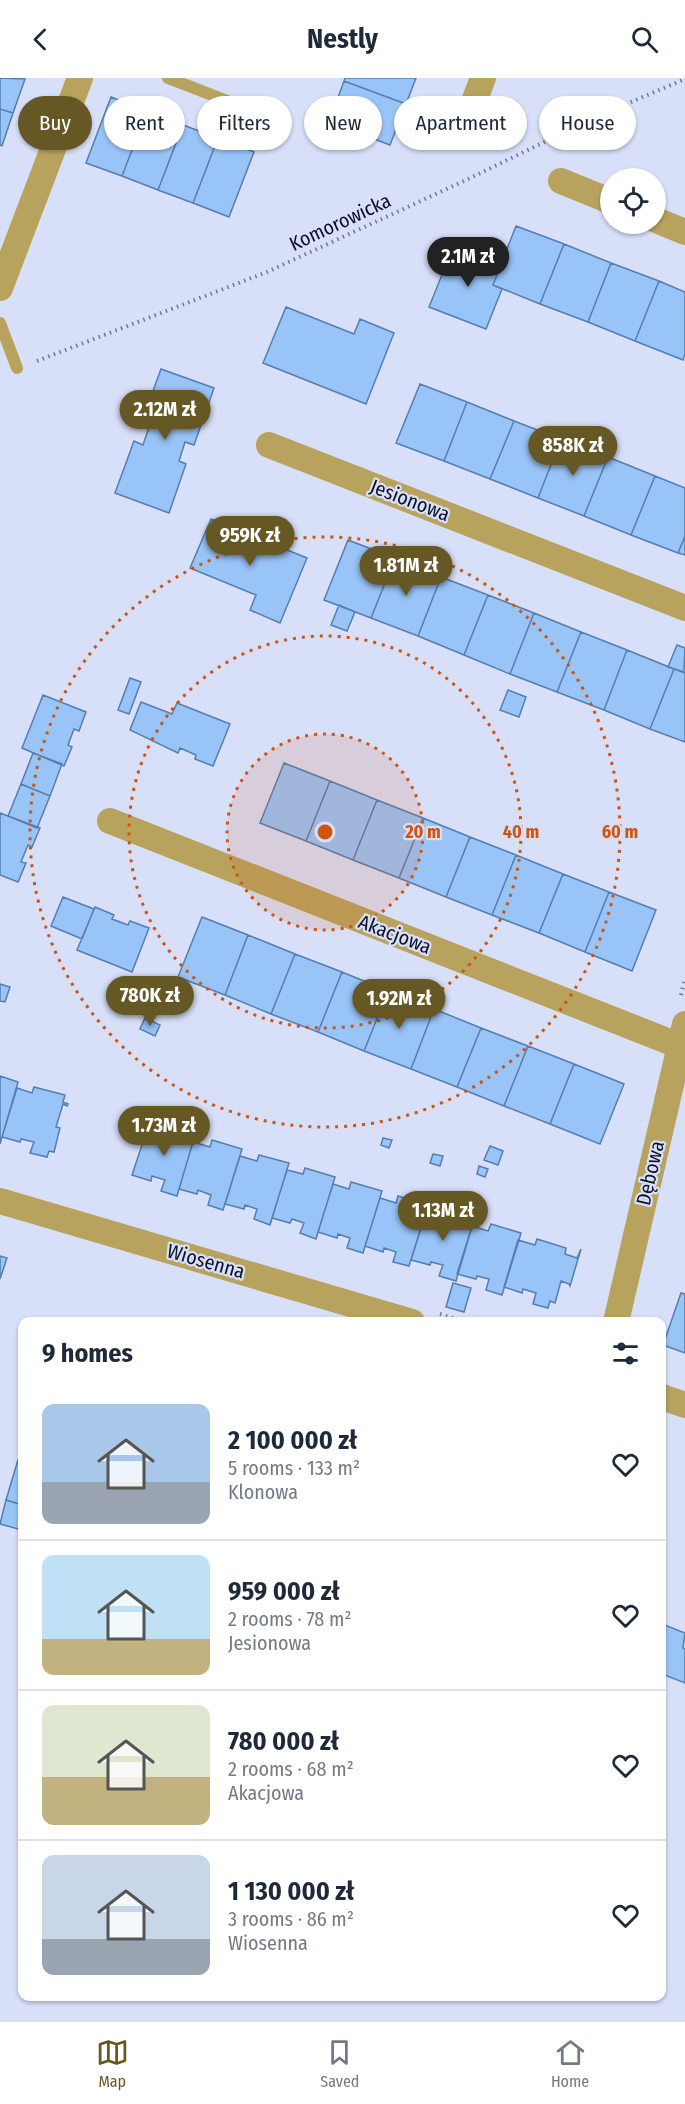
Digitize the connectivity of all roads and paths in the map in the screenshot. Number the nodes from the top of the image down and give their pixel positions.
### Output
1 (80, 78) edge
2 (168, 78) edge
3 (483, 78) edge
4 (685, 79) edge
5 (214, 96) edge
6 (476, 96) edge
7 (561, 181) dead end
8 (600, 197) edge
9 (666, 224) edge
10 (685, 232) edge
11 (0, 288) edge
12 (0, 323) edge
13 (16, 368) joint
14 (269, 445) dead end
15 (685, 608) edge
16 (110, 821) dead end
17 (683, 1039) edge
18 (0, 1201) edge
19 (395, 1317) edge
20 (617, 1317) edge
21 (666, 1398) edge
22 (685, 1405) edge

1 - 11 street
2 - 5 lane
3 - 6 street
4 - 13 path, Komorowicka
7 - 8 street
9 - 10 street
12 - 13 lane
14 - 15 street, Jesionowa
16 - 17 street, Akacjowa
17 - 20 street, Dębowa
18 - 19 street, Wiosenna
21 - 22 street

